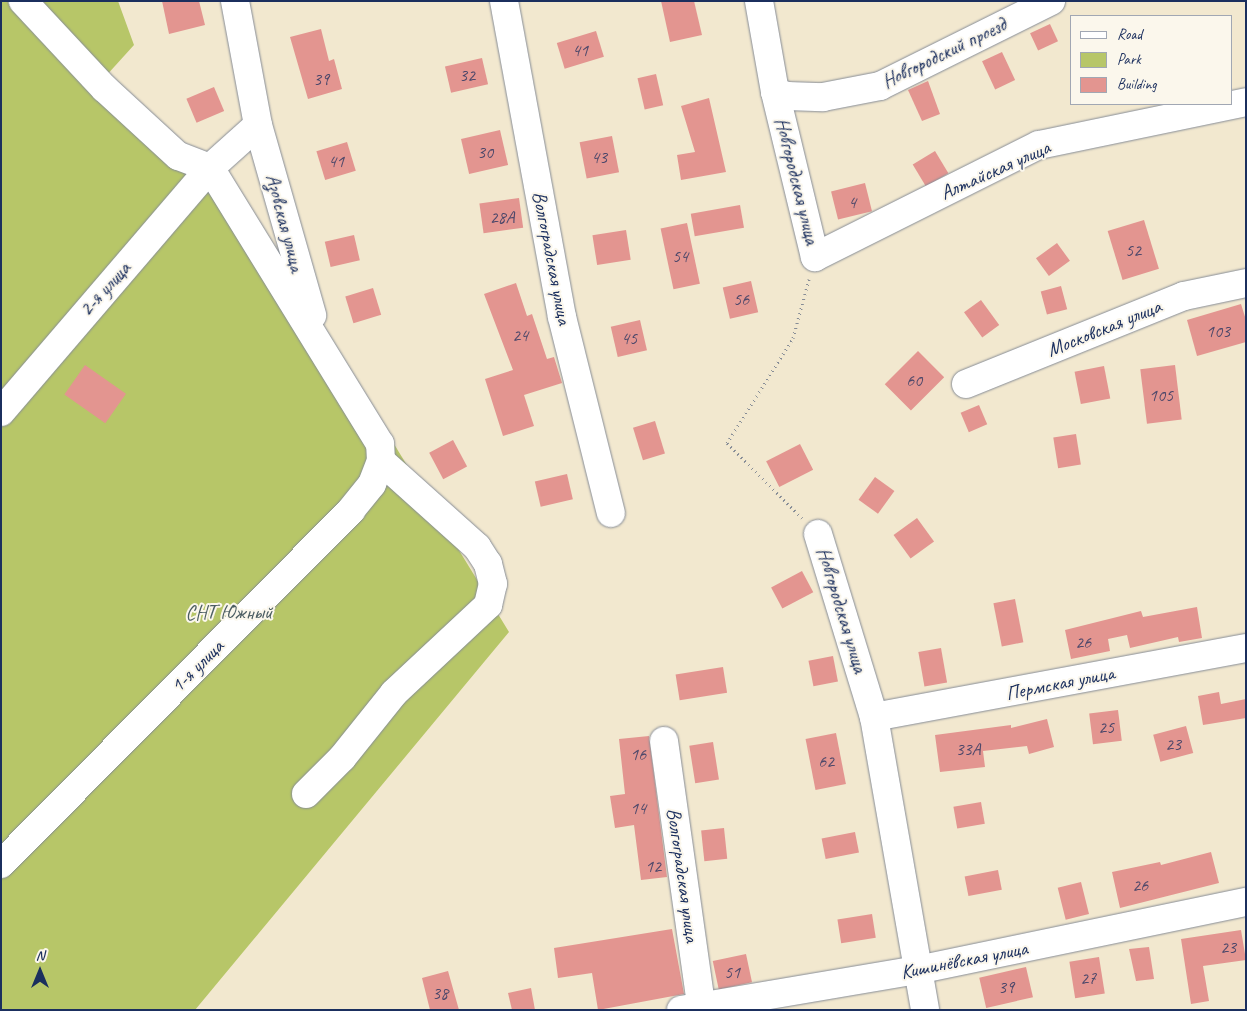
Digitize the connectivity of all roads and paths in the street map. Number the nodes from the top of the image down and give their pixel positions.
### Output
1 (23, 1) edge
2 (235, 1) edge
3 (504, 1) edge
4 (759, 1) edge
5 (1051, 1) edge
6 (775, 92) junction
7 (1246, 102) edge
8 (1232, 105) edge
9 (1232, 105) edge
10 (258, 125) junction
11 (210, 168) junction
12 (815, 257) junction
13 (1246, 283) edge
14 (966, 384) dead end
15 (1, 412) edge
16 (381, 427) dead end
17 (381, 461) junction
18 (611, 513) dead end
19 (818, 534) joint
20 (1246, 648) edge
21 (874, 717) junction
22 (664, 741) dead end
23 (306, 794) dead end
24 (1, 864) edge
25 (1246, 902) edge
26 (917, 970) junction
27 (694, 1009) edge
28 (925, 1010) edge

1 - 11 street
2 - 10 street, Азовская улица
3 - 18 street, Волгоградская улица
4 - 6 street, Новгородская улица
5 - 6 street, Новгородский проезд
6 - 12 street, Новгородская улица
7 - 9 street, Алтайская улица
8 - 12 street, Алтайская улица
10 - 11 street, 2-я улица
10 - 16 street, Азовская улица
11 - 15 street, 2-я улица
11 - 17 street
12 - 19 path, Новгородская улица
13 - 14 street, Московская улица
17 - 23 street
17 - 24 street, 1-я улица
19 - 21 street, Новгородская улица
20 - 21 street, Пермская улица
21 - 26 street, Новгородская улица
22 - 27 street, Волгоградская улица
25 - 26 street, Кишинёвская улица
26 - 27 street, Кишинёвская улица
26 - 28 street, Новгородская улица

